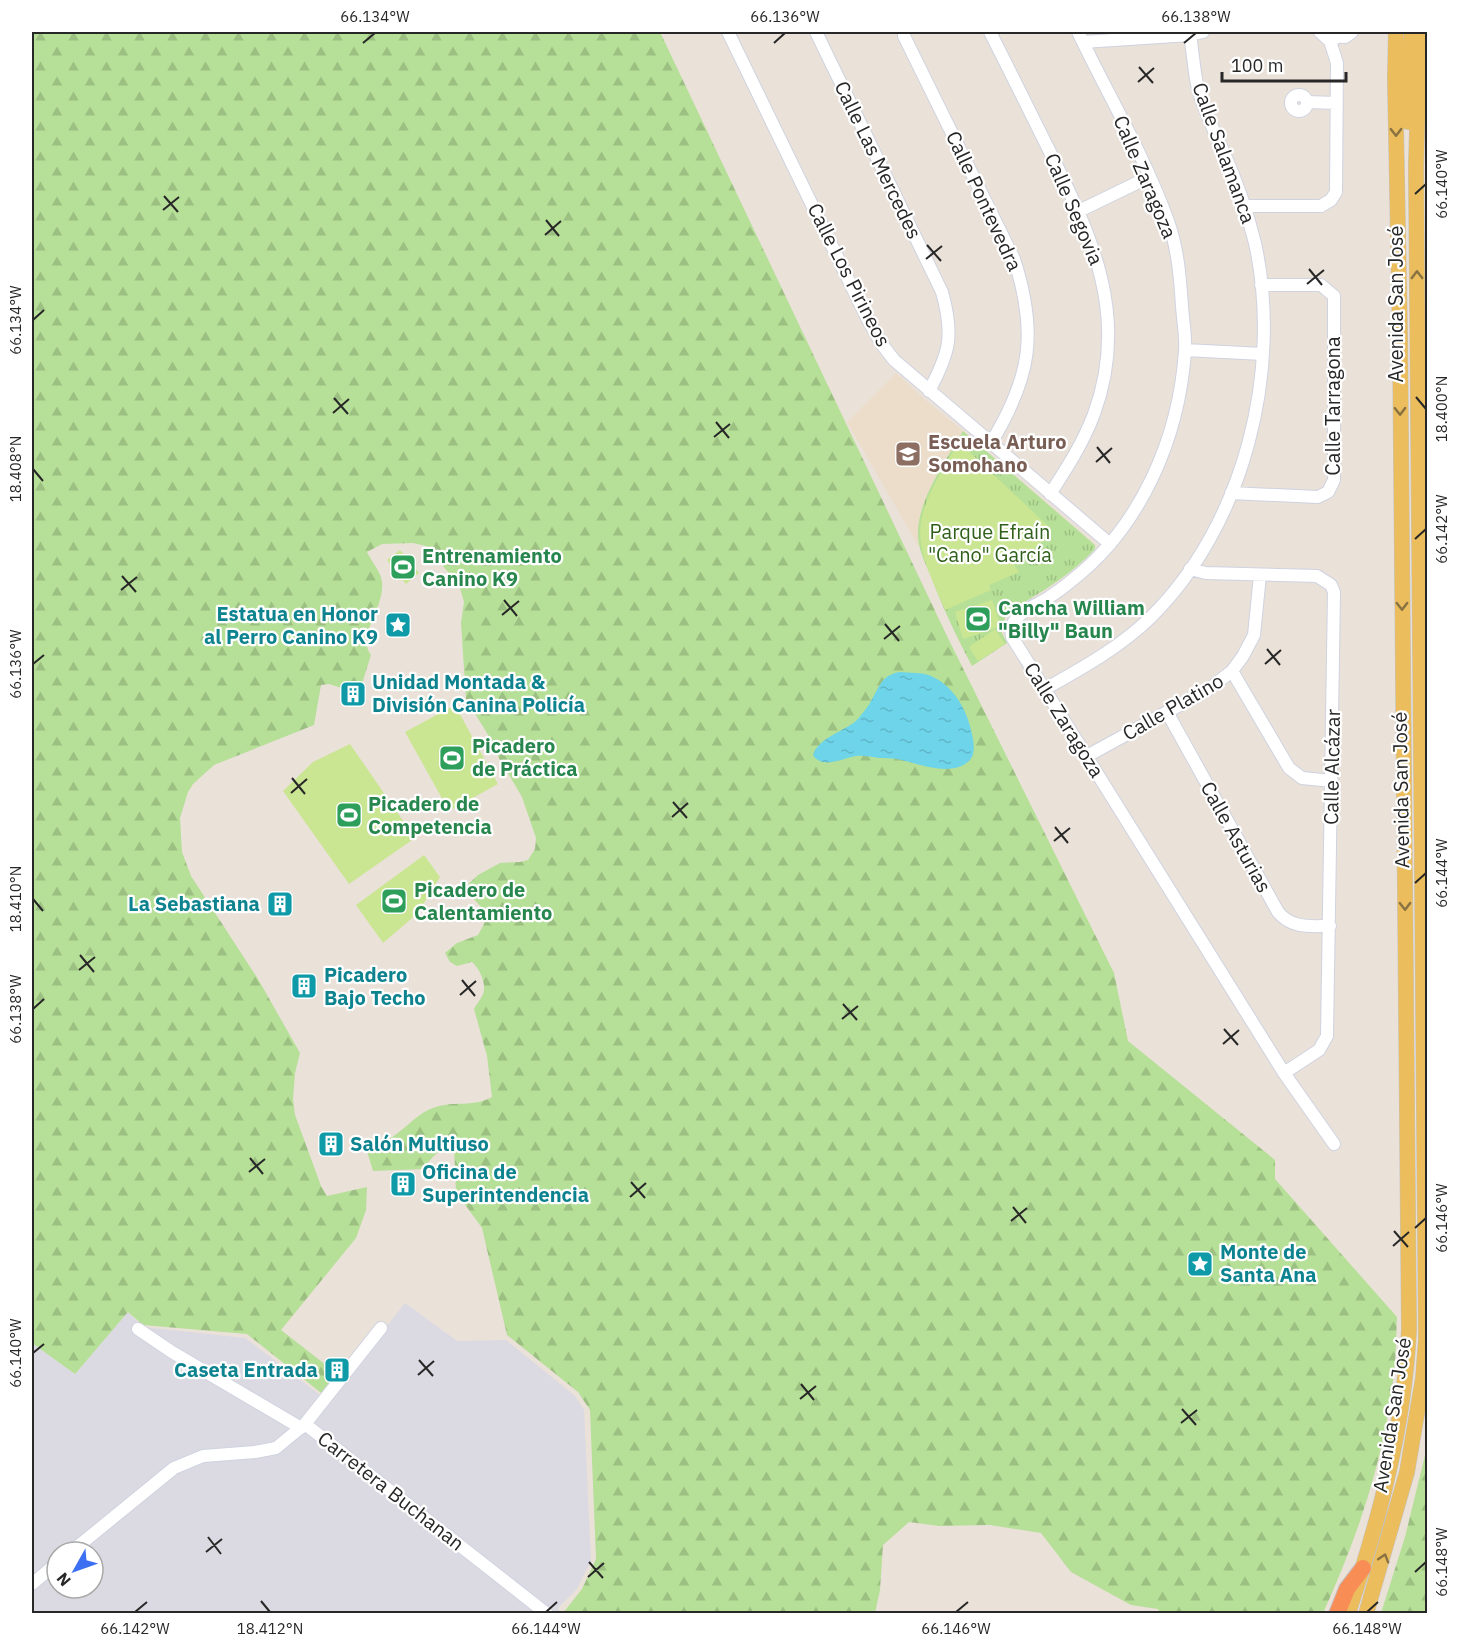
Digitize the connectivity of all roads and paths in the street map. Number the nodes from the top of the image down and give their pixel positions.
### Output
1 (728, 32) edge
2 (816, 32) edge
3 (904, 32) edge
4 (990, 32) edge
5 (1203, 32) edge
6 (1320, 32) edge
7 (1412, 32) edge
8 (1424, 32) edge
9 (1395, 34) edge
10 (1190, 35) junction
11 (1341, 35) edge
12 (1081, 37) edge
13 (1307, 102) dead end
14 (1337, 103) junction
15 (1416, 166) junction
16 (1149, 177) junction
17 (1246, 206) junction
18 (1079, 211) junction
19 (1262, 285) junction
20 (1185, 350) junction
21 (1263, 354) junction
22 (929, 391) junction
23 (991, 443) junction
24 (1050, 494) junction
25 (1231, 494) junction
26 (1110, 544) junction
27 (1190, 568) junction
28 (1260, 575) junction
29 (1232, 671) junction
30 (1045, 689) junction
31 (1167, 712) junction
32 (1087, 756) junction
33 (1332, 781) junction
34 (1330, 926) junction
35 (1284, 1073) junction
36 (1334, 1144) dead end
37 (381, 1328) dead end
38 (138, 1329) dead end
39 (303, 1426) junction
40 (86, 1540) edge
41 (1363, 1568) junction
42 (45, 1573) edge
43 (32, 1584) edge
44 (547, 1614) edge
45 (1336, 1614) edge
46 (1348, 1614) edge
47 (1366, 1614) edge

1 - 22 street, Calle Los Pirineos
2 - 22 street, Calle Las Mercedes
3 - 23 street, Calle Pontevedra
4 - 18 street, Calle Segovia
5 - 10 street
6 - 11 street
7 - 15 main road
8 - 15 main road, Avenida San José
9 -> 41 main road, Avenida San José
10 - 12 street
10 - 17 street, Calle Salamanca
11 - 14 street
12 - 16 street, Calle Zaragoza
13 - 14 street
14 - 17 street
47 -> 15 main road, Avenida San José
16 - 18 street
16 - 20 street, Calle Zaragoza
17 - 19 street, Calle Salamanca
18 - 24 street, Calle Segovia
19 - 21 street, Calle Salamanca
19 - 25 street, Calle Tarragona
20 - 21 street
20 - 26 street, Calle Zaragoza
21 - 25 street, Calle Salamanca
22 - 23 street, Calle Los Pirineos
23 - 24 street, Calle Los Pirineos
24 - 26 street, Calle Los Pirineos
25 - 27 street, Calle Salamanca
26 - 30 street, Calle Zaragoza
27 - 28 street, Calle Alcázar
27 - 30 street, Calle Salamanca
28 - 29 street, Calle Platino
28 - 33 street, Calle Alcázar
29 - 31 street, Calle Platino
29 - 33 street
30 - 32 street, Calle Zaragoza
31 - 32 street, Calle Platino
31 - 34 street, Calle Asturias
32 - 35 street, Calle Zaragoza
33 - 34 street, Calle Alcázar
34 - 35 street, Calle Alcázar
35 - 36 street, Calle Zaragoza
37 - 39 street
38 - 39 street, Carretera Buchanan
39 - 40 street
39 - 44 street, Carretera Buchanan
41 - 45 highway
41 - 46 main road, Avenida San José
42 - 43 street

